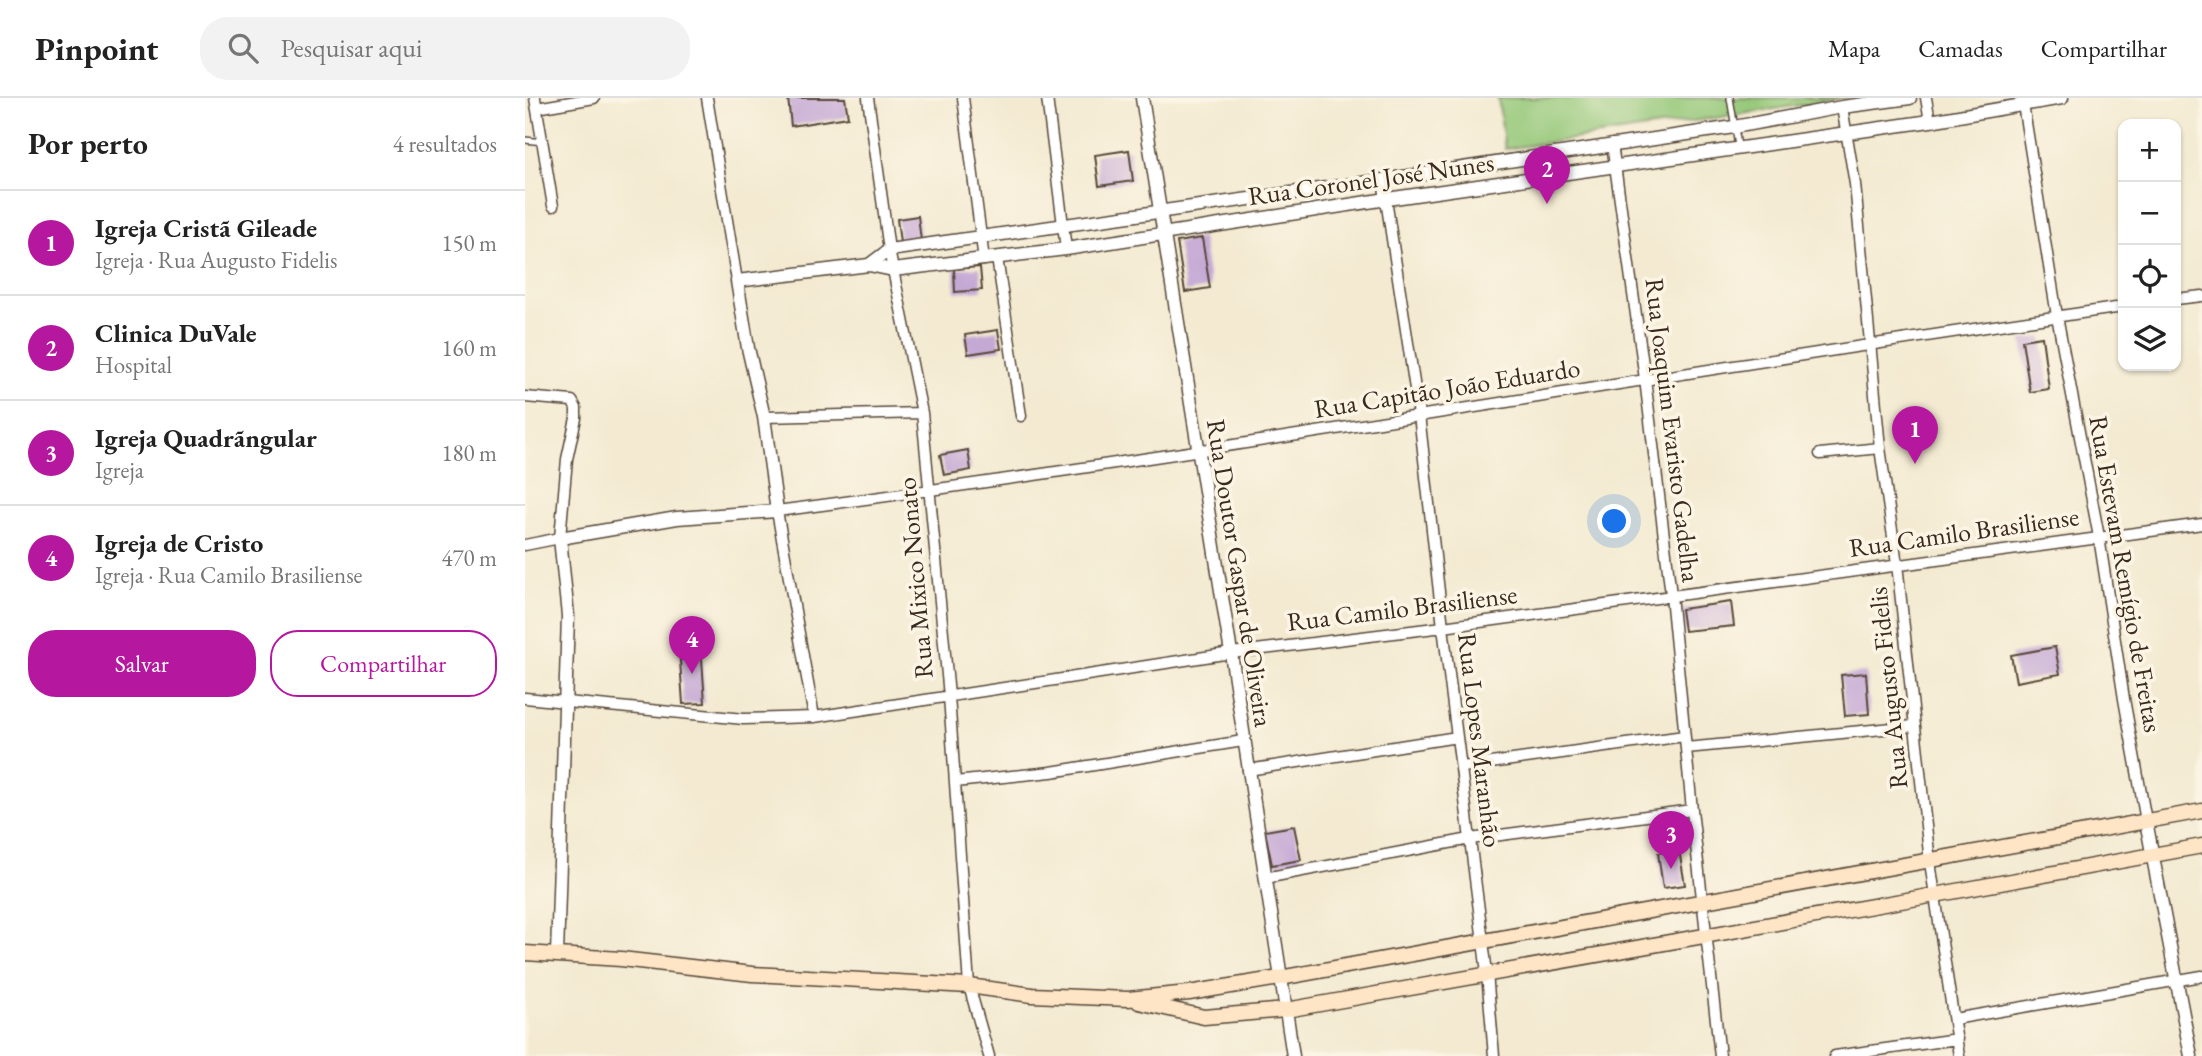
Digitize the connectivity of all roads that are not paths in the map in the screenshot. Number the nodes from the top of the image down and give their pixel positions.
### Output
1 (594, 98) edge
2 (707, 98) edge
3 (868, 98) edge
4 (963, 98) edge
5 (1047, 98) edge
6 (1142, 98) edge
7 (1730, 98) edge
8 (1910, 98) edge
9 (1926, 98) edge
10 (2063, 98) edge
11 (2023, 101) edge
12 (536, 103) edge
13 (1842, 107) junction
14 (1930, 121) junction
15 (1734, 127) junction
16 (1846, 134) junction
17 (525, 140) edge
18 (543, 142) junction
19 (1612, 144) junction
20 (1738, 150) junction
21 (1616, 168) junction
22 (1384, 180) junction
23 (1387, 199) junction
24 (553, 206) dead end
25 (1160, 214) junction
26 (1063, 226) junction
27 (1163, 233) junction
28 (982, 238) junction
29 (1066, 249) junction
30 (889, 250) junction
31 (991, 259) junction
32 (869, 265) junction
33 (893, 270) junction
34 (737, 281) junction
35 (2202, 296) edge
36 (2181, 298) edge
37 (2118, 308) edge
38 (2057, 316) junction
39 (1871, 343) junction
40 (1645, 379) junction
41 (525, 397) edge
42 (922, 413) junction
43 (1419, 415) junction
44 (1021, 416) dead end
45 (764, 417) junction
46 (1880, 448) junction
47 (1199, 451) junction
48 (1819, 454) dead end
49 (928, 491) junction
50 (778, 511) junction
51 (2202, 524) edge
52 (2099, 537) junction
53 (560, 538) junction
54 (525, 545) edge
55 (1897, 564) junction
56 (1671, 595) junction
57 (1443, 627) junction
58 (1231, 653) junction
59 (949, 696) junction
60 (525, 698) edge
61 (566, 702) junction
62 (814, 717) junction
63 (1914, 726) junction
64 (1684, 736) junction
65 (1457, 737) junction
66 (1243, 741) junction
67 (1686, 748) junction
68 (1462, 767) junction
69 (1248, 770) junction
70 (955, 782) junction
71 (1692, 810) junction
72 (2202, 811) edge
73 (2146, 821) junction
74 (1470, 839) junction
75 (2202, 846) edge
76 (2152, 855) junction
77 (1930, 862) junction
78 (1265, 878) junction
79 (1935, 895) junction
80 (1703, 901) junction
81 (1708, 935) junction
82 (1483, 940) junction
83 (525, 953) edge
84 (557, 955) junction
85 (1487, 973) junction
86 (2202, 975) edge
87 (1280, 978) junction
88 (2177, 980) junction
89 (969, 986) junction
90 (1128, 999) junction
91 (1286, 1010) junction
92 (1954, 1019) junction
93 (1957, 1039) junction
94 (989, 1056) edge
95 (1293, 1056) edge
96 (1495, 1056) edge
97 (1720, 1056) edge
98 (1835, 1056) edge
99 (1959, 1056) edge
100 (2191, 1056) edge

1 - 12 street
2 - 34 street
3 - 30 street, Rua Mixico Nonato
4 - 28 street
5 - 26 street
6 - 25 street, Rua Doutor Gaspar de Oliveira
7 - 15 lane
8 - 13 street, Rua Coronel José Nunes
9 - 14 street
10 - 11 street, Rua Coronel José Nunes
11 - 14 street, Rua Coronel José Nunes
11 - 38 street, Rua Estevam Remígio de Freitas
12 - 18 street
13 - 15 street, Rua Coronel José Nunes
13 - 16 street, Rua Augusto Fidelis
14 - 16 street, Rua Coronel José Nunes
15 - 19 street, Rua Coronel José Nunes
15 - 20 lane
16 - 20 street, Rua Coronel José Nunes
16 - 39 street, Rua Augusto Fidelis
17 - 18 lane
18 - 24 street
19 - 21 street, Rua Joaquim Evaristo Gadelha
19 - 22 street, Rua Coronel José Nunes
20 - 21 street, Rua Coronel José Nunes
21 - 23 street, Rua Coronel José Nunes
21 - 40 street, Rua Joaquim Evaristo Gadelha
22 - 23 street, Rua Lopes Maranhão
22 - 25 street, Rua Coronel José Nunes
23 - 27 street, Rua Coronel José Nunes
23 - 43 street, Rua Lopes Maranhão
25 - 26 street, Rua Coronel José Nunes
25 - 27 street, Rua Doutor Gaspar de Oliveira
26 - 28 street, Rua Coronel José Nunes
26 - 29 street
27 - 29 street, Rua Coronel José Nunes
27 - 47 street, Rua Doutor Gaspar de Oliveira
28 - 30 street, Rua Coronel José Nunes
28 - 31 street
29 - 31 street, Rua Coronel José Nunes
30 - 32 street
30 - 33 street, Rua Mixico Nonato
31 - 33 street, Rua Coronel José Nunes
31 - 44 street
32 - 33 street, Rua Coronel José Nunes
32 - 34 street
33 - 42 street, Rua Mixico Nonato
34 - 45 street
35 - 36 street
37 - 38 street, Rua Capitão João Eduardo
38 - 39 street, Rua Capitão João Eduardo
38 - 52 street, Rua Estevam Remígio de Freitas
39 - 40 street, Rua Capitão João Eduardo
39 - 46 street, Rua Augusto Fidelis
40 - 43 street, Rua Capitão João Eduardo
40 - 56 street, Rua Joaquim Evaristo Gadelha
41 - 53 street
42 - 45 street
42 - 49 street, Rua Mixico Nonato
43 - 47 street, Rua Capitão João Eduardo
43 - 57 street, Rua Lopes Maranhão
45 - 50 street
46 - 48 street
46 - 55 street, Rua Augusto Fidelis
47 - 49 street, Rua Capitão João Eduardo
47 - 58 street, Rua Doutor Gaspar de Oliveira
49 - 50 street, Rua Capitão João Eduardo
49 - 59 street, Rua Mixico Nonato
50 - 53 street
50 - 62 street
51 - 52 street, Rua Camilo Brasiliense
52 - 55 street, Rua Camilo Brasiliense
52 - 73 street, Rua Estevam Remígio de Freitas
53 - 54 street
53 - 61 street
55 - 56 street, Rua Camilo Brasiliense
55 - 63 street, Rua Augusto Fidelis
56 - 57 street, Rua Camilo Brasiliense
56 - 64 street, Rua Joaquim Evaristo Gadelha
57 - 58 street, Rua Camilo Brasiliense
57 - 65 street, Rua Lopes Maranhão
58 - 59 street, Rua Camilo Brasiliense
58 - 66 street, Rua Doutor Gaspar de Oliveira
59 - 62 street, Rua Camilo Brasiliense
59 - 70 street, Rua Mixico Nonato
60 - 61 street, Rua Camilo Brasiliense
61 - 62 street, Rua Camilo Brasiliense
61 - 84 street
63 - 67 street
63 - 77 street, Rua Augusto Fidelis
64 - 67 street, Rua Joaquim Evaristo Gadelha
64 - 68 street
65 - 68 street, Rua Lopes Maranhão
65 - 69 street
66 - 69 street, Rua Doutor Gaspar de Oliveira
66 - 70 street
67 - 71 street, Rua Joaquim Evaristo Gadelha
68 - 74 street, Rua Lopes Maranhão
69 - 78 street, Rua Doutor Gaspar de Oliveira
70 - 89 street, Rua Mixico Nonato
71 - 74 street
71 - 80 street, Rua Joaquim Evaristo Gadelha
72 - 73 main road
73 - 76 street, Rua Estevam Remígio de Freitas
73 - 77 main road
74 - 78 street
74 - 82 street, Rua Lopes Maranhão
75 - 76 main road
76 - 79 main road
76 - 88 street, Rua Estevam Remígio de Freitas
77 - 79 street, Rua Augusto Fidelis
77 - 80 main road
78 - 87 street, Rua Doutor Gaspar de Oliveira
79 - 81 main road
79 - 92 street, Rua Augusto Fidelis
80 - 81 street, Rua Joaquim Evaristo Gadelha
80 - 82 main road
81 - 85 main road
81 - 97 street, Rua Joaquim Evaristo Gadelha
82 - 85 street, Rua Lopes Maranhão
82 - 87 main road
83 - 84 main road
84 - 89 main road
85 - 91 main road
85 - 96 street, Rua Lopes Maranhão
86 - 88 street
87 - 90 main road
87 - 91 street, Rua Doutor Gaspar de Oliveira
88 - 92 street
88 - 100 street, Rua Estevam Remígio de Freitas
89 - 90 main road
89 - 94 street, Rua Mixico Nonato
90 - 91 main road
91 - 95 street, Rua Doutor Gaspar de Oliveira
92 - 93 street, Rua Augusto Fidelis
93 - 98 street
93 - 99 street, Rua Augusto Fidelis

